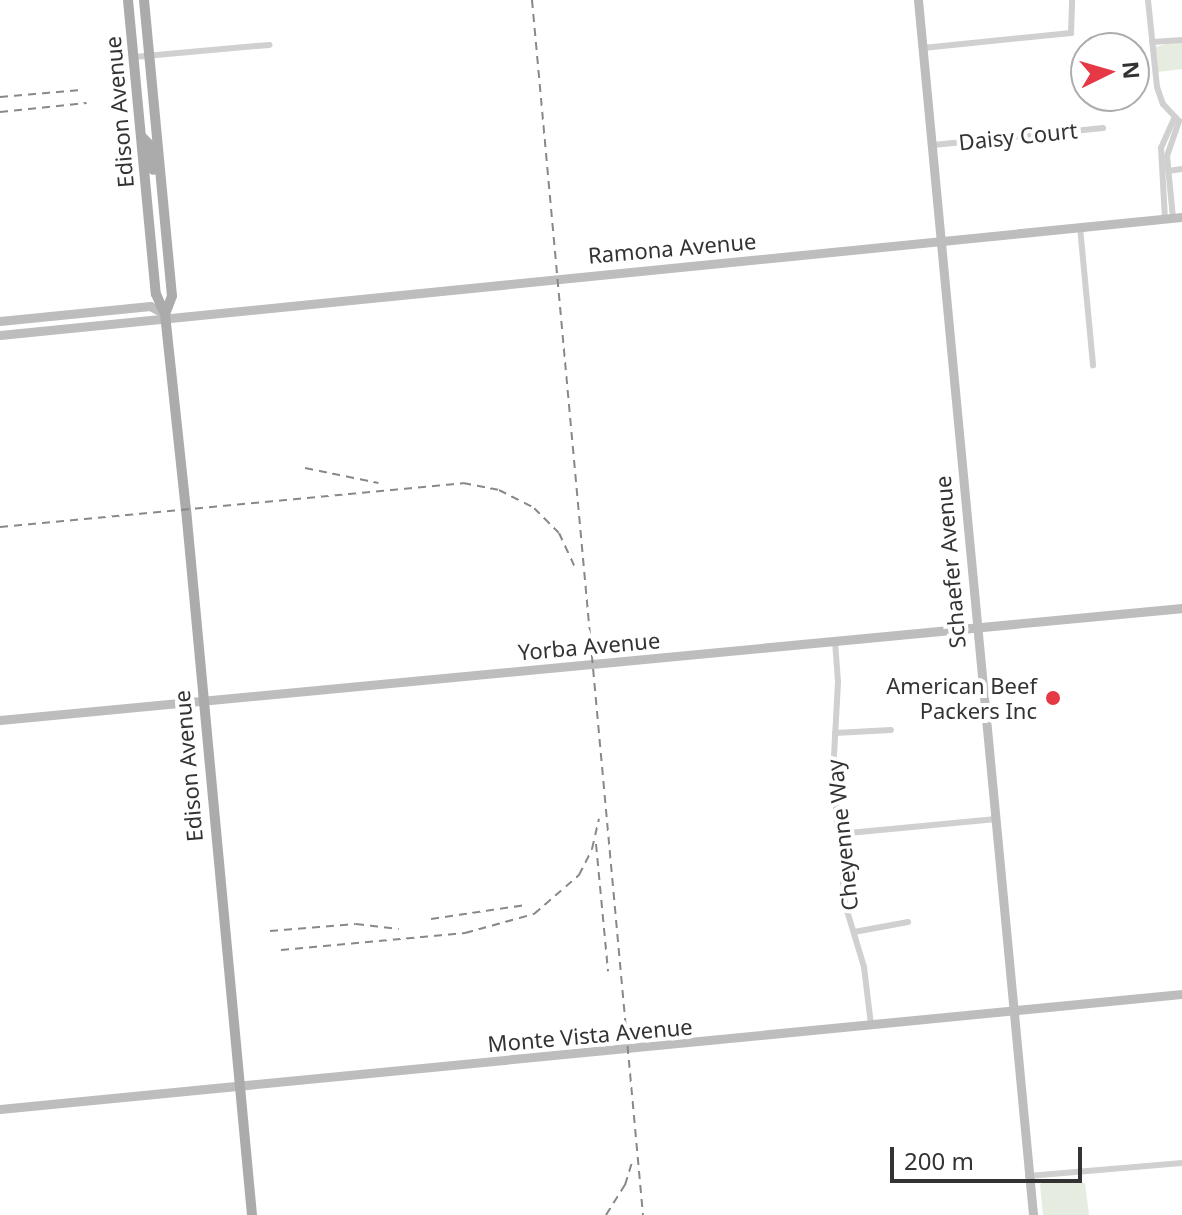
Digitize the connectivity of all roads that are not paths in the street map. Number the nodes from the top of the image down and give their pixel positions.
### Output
1 (128, 0) edge
2 (144, 0) edge
3 (918, 0) edge
4 (1072, 0) edge
5 (1148, 0) edge
6 (1182, 40) edge
7 (1152, 42) junction
8 (269, 45) dead end
9 (923, 48) junction
10 (149, 56) junction
11 (134, 57) junction
12 (1179, 119) edge
13 (1103, 128) dead end
14 (141, 136) junction
15 (933, 145) junction
16 (1182, 169) edge
17 (1168, 171) junction
18 (161, 186) junction
19 (1173, 218) edge
20 (1080, 227) junction
21 (940, 241) junction
22 (165, 314) junction
23 (0, 321) edge
24 (0, 335) edge
25 (1093, 365) dead end
26 (1182, 608) edge
27 (974, 626) junction
28 (835, 641) junction
29 (202, 701) junction
30 (0, 720) edge
31 (891, 730) dead end
32 (835, 733) junction
33 (996, 819) junction
34 (838, 834) junction
35 (908, 922) dead end
36 (854, 932) junction
37 (1182, 994) edge
38 (1013, 1010) junction
39 (871, 1027) junction
40 (239, 1086) junction
41 (0, 1109) edge
42 (1182, 1163) edge
43 (1028, 1176) junction
44 (252, 1215) edge
45 (1033, 1215) edge

1 - 11 main road, Edison Avenue
2 - 10 main road, Edison Avenue
3 - 9 street, Schaefer Avenue
4 - 9 street
5 - 7 street
6 - 7 street
7 - 12 street
8 - 10 street
9 - 15 street, Schaefer Avenue
10 - 11 street
10 - 18 main road, Edison Avenue
11 - 14 main road, Edison Avenue
12 - 17 street
12 - 19 street
13 - 15 street, Daisy Court
14 - 18 main road
14 - 22 main road, Edison Avenue
15 - 21 street, Schaefer Avenue
16 - 17 street
17 - 19 street
18 - 22 main road, Edison Avenue
19 - 20 street, Ramona Avenue
20 - 21 street, Ramona Avenue
20 - 25 street
21 - 22 street, Ramona Avenue
21 - 27 street, Schaefer Avenue
22 - 23 street, Ramona Avenue
22 - 24 street, Ramona Avenue
22 - 29 main road, Edison Avenue
26 - 27 street, Yorba Avenue
27 - 28 street, Yorba Avenue
27 - 33 street, Schaefer Avenue
28 - 29 street, Yorba Avenue
28 - 32 street, Cheyenne Way
29 - 30 street, Yorba Avenue
29 - 40 main road, Edison Avenue
31 - 32 street
32 - 34 street, Cheyenne Way
33 - 34 street
33 - 38 street, Schaefer Avenue
34 - 36 street, Cheyenne Way
35 - 36 street
36 - 39 street, Cheyenne Way
37 - 38 street, Monte Vista Avenue
38 - 39 street, Monte Vista Avenue
38 - 43 street, Schaefer Avenue
39 - 40 street, Monte Vista Avenue
40 - 41 street, Monte Vista Avenue
40 - 44 main road, Edison Avenue
42 - 43 street
43 - 45 street, Schaefer Avenue

